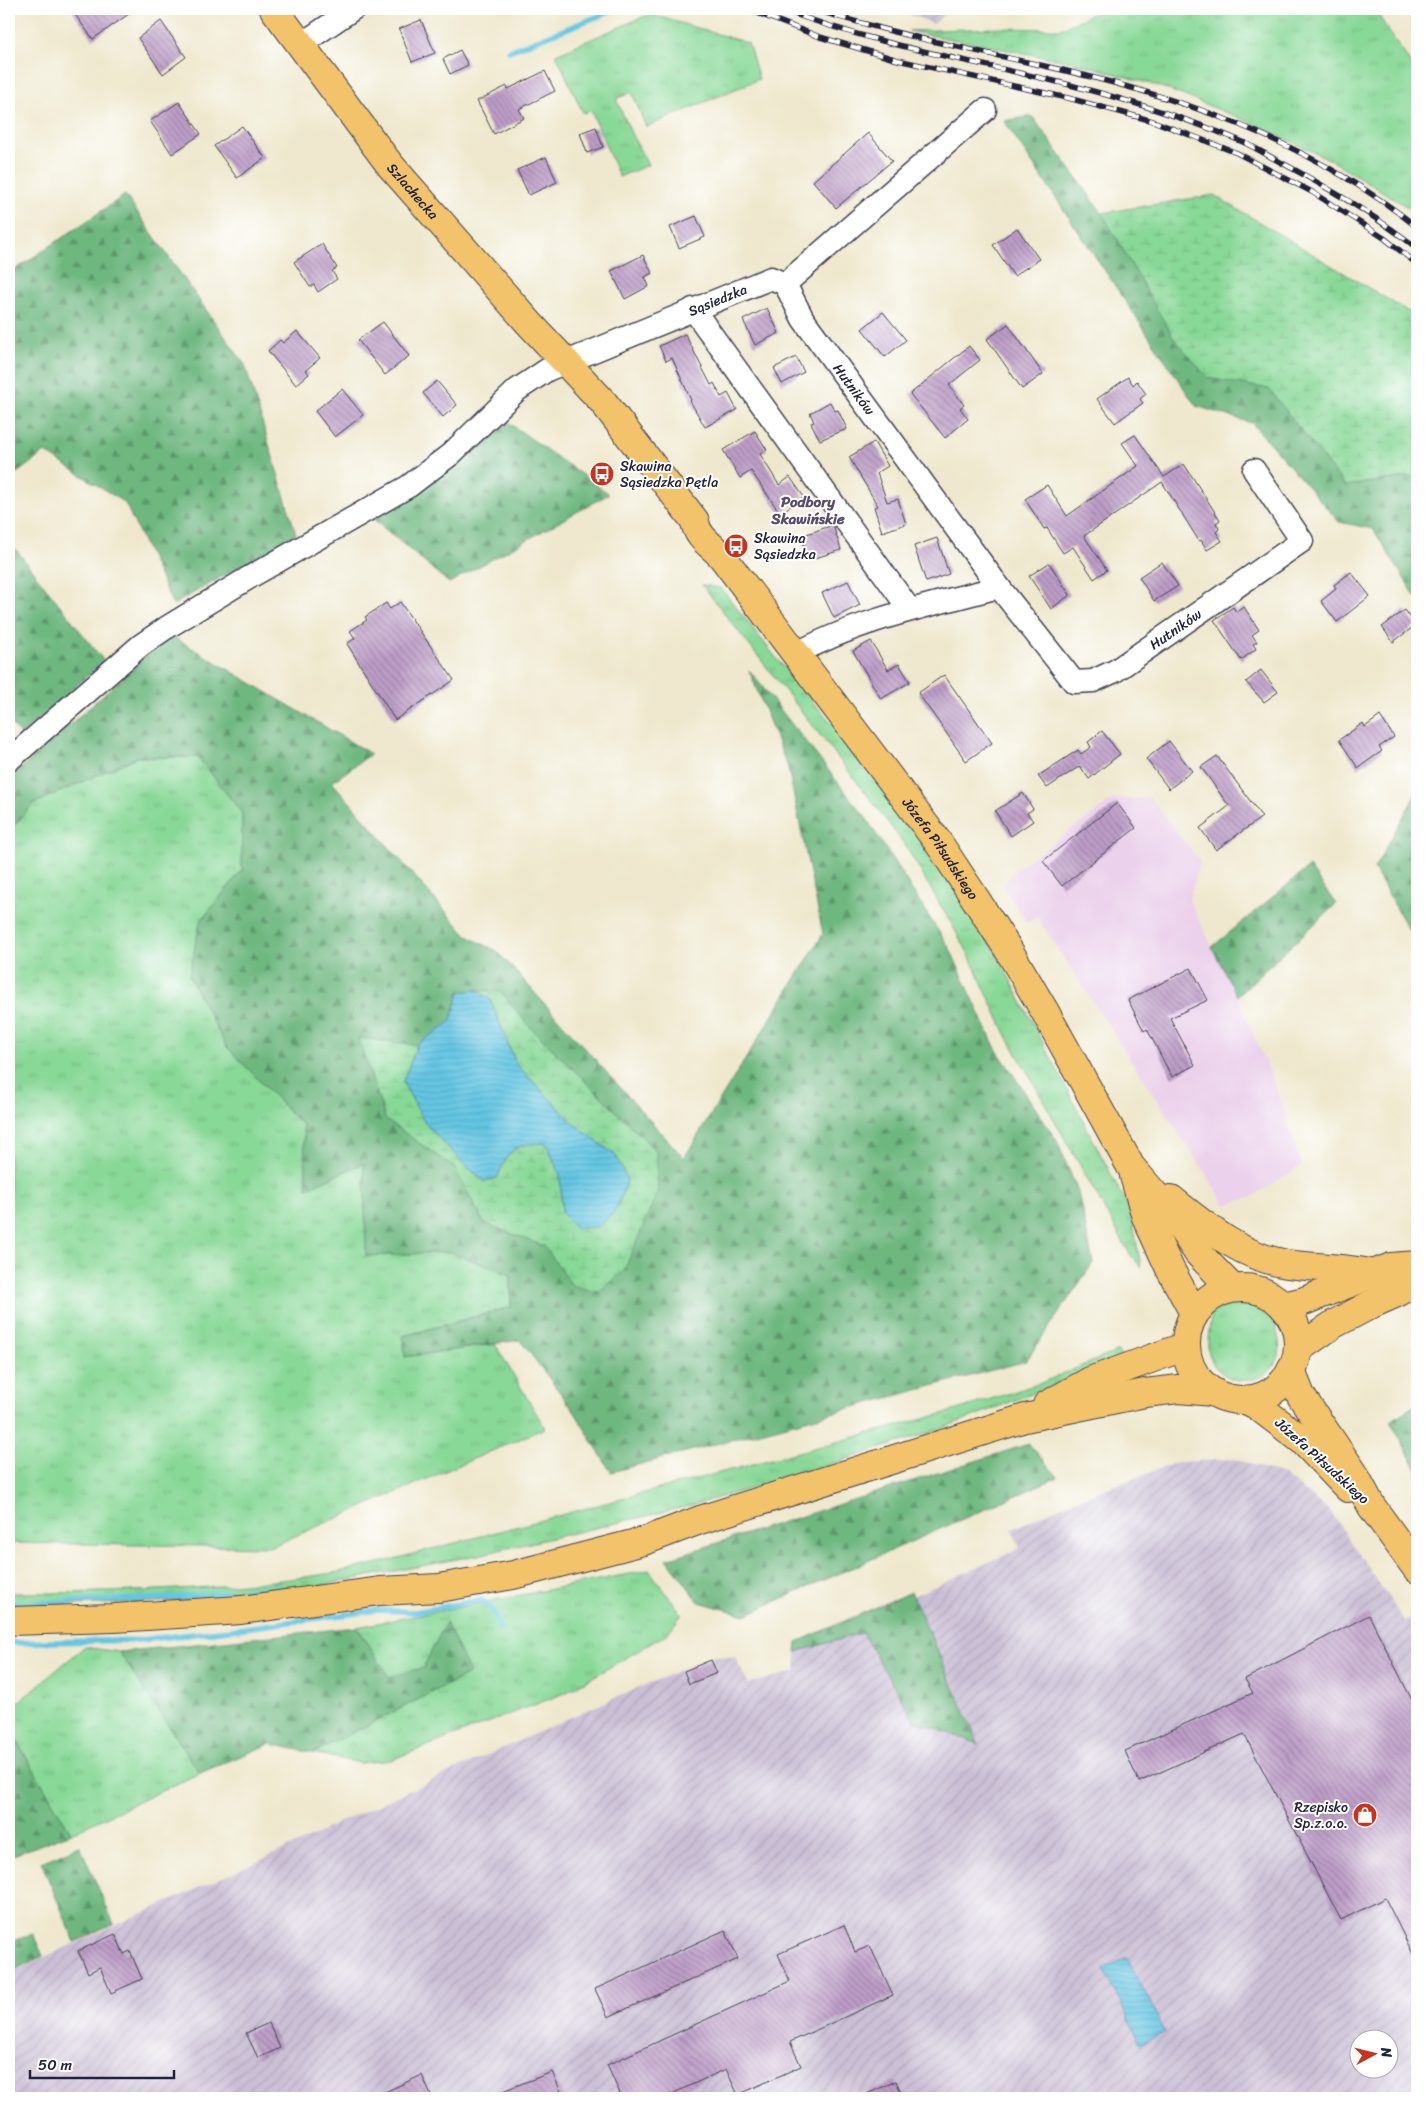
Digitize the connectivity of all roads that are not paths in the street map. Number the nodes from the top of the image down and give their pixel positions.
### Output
1 (274, 9) edge
2 (353, 9) edge
3 (300, 45) junction
4 (985, 110) dead end
5 (785, 284) junction
6 (693, 309) junction
7 (565, 362) junction
8 (1254, 470) dead end
9 (999, 587) junction
10 (910, 610) junction
11 (796, 654) junction
12 (9, 760) edge
13 (1131, 1167) junction
14 (1417, 1265) edge
15 (1417, 1272) edge
16 (1374, 1274) junction
17 (1232, 1288) junction
18 (1283, 1306) junction
19 (1194, 1313) junction
20 (1186, 1346) junction
21 (1294, 1360) junction
22 (1213, 1392) junction
23 (1246, 1400) junction
24 (1025, 1418) junction
25 (1372, 1507) junction
26 (1417, 1569) edge
27 (9, 1621) edge

1 - 3 main road, Szlachecka
2 - 3 street
3 - 7 main road, Szlachecka
4 - 5 street
5 - 6 street, Sąsiedzka
5 - 9 street, Hutników
6 - 7 street
6 - 10 street, Sąsiedzka
7 - 11 main road, Józefa Piłsudskiego
7 - 12 street
8 - 9 street, Hutników
9 - 10 street
10 - 11 street
11 - 13 main road, Józefa Piłsudskiego
13 - 16 main road
13 - 17 main road, Józefa Piłsudskiego
13 - 19 main road, Józefa Piłsudskiego
14 - 16 main road
15 - 21 main road
16 - 18 main road
17 - 18 main road
17 - 19 main road
18 - 21 main road
19 - 20 main road
20 - 22 main road
20 - 24 main road
21 - 23 main road
21 - 25 main road, Józefa Piłsudskiego
22 - 23 main road
22 - 24 main road
23 - 25 main road, Józefa Piłsudskiego
24 - 27 main road
25 - 26 main road, Józefa Piłsudskiego

